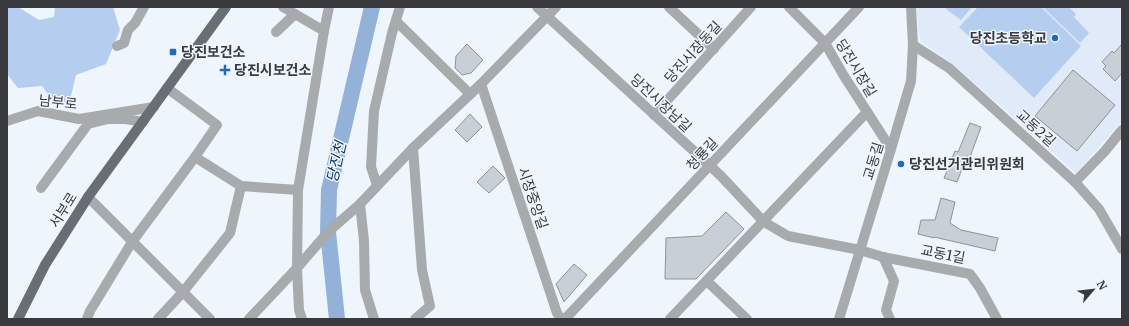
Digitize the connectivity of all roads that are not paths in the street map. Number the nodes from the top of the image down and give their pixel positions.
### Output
1 (144, 7) edge
2 (283, 7) edge
3 (329, 7) edge
4 (400, 7) edge
5 (537, 7) edge
6 (556, 7) edge
7 (669, 7) edge
8 (751, 7) edge
9 (789, 7) edge
10 (859, 7) edge
11 (911, 7) edge
12 (224, 8) edge
13 (295, 14) junction
14 (547, 16) junction
15 (396, 21) junction
16 (324, 31) junction
17 (276, 32) dead end
18 (825, 43) junction
19 (913, 45) junction
20 (117, 46) dead end
21 (714, 49) junction
22 (480, 84) junction
23 (167, 88) junction
24 (470, 94) junction
25 (154, 107) junction
26 (867, 112) junction
27 (654, 115) junction
28 (7, 121) edge
29 (143, 122) junction
30 (1122, 130) edge
31 (413, 148) junction
32 (892, 149) junction
33 (195, 157) junction
34 (709, 166) junction
35 (1075, 182) junction
36 (378, 185) junction
37 (241, 186) junction
38 (41, 188) dead end
39 (298, 190) junction
40 (88, 197) junction
41 (360, 204) junction
42 (764, 222) junction
43 (132, 242) junction
44 (1122, 249) edge
45 (860, 250) junction
46 (883, 257) junction
47 (297, 268) junction
48 (707, 281) junction
49 (183, 292) junction
50 (568, 316) edge
51 (18, 319) edge
52 (87, 319) edge
53 (158, 319) edge
54 (210, 319) edge
55 (249, 319) edge
56 (302, 319) edge
57 (374, 319) edge
58 (416, 319) edge
59 (561, 319) edge
60 (580, 319) edge
61 (670, 319) edge
62 (746, 319) edge
63 (839, 319) edge
64 (890, 319) edge
65 (997, 319) edge

1 - 20 street
2 - 13 street
3 - 16 street
4 - 15 street
5 - 14 street, 당진시장남길
6 - 14 street
7 - 21 street
8 - 21 street, 당진시장동길
9 - 18 street, 당진시장길
10 - 18 street, 청룡길
11 - 19 street, 교동길
12 - 23 main road, 서부로
13 - 16 street
13 - 17 street
14 - 22 street
14 - 27 street, 당진시장남길
15 - 24 street
15 - 36 street
16 - 39 street
18 - 26 street, 당진시장길
18 - 34 street, 청룡길
19 - 32 street, 교동길
19 - 35 street, 교동2길
21 - 27 street, 당진시장동길
22 - 24 street
22 - 59 street, 시장중앙길
23 - 25 main road, 서부로
23 - 33 street
24 - 31 street
25 - 28 street, 남부로
25 - 29 main road, 서부로
26 - 32 street, 당진시장길
26 - 42 street
27 - 34 street, 당진시장남길
29 - 38 street, 서부로
29 - 40 main road, 서부로
30 - 35 street
31 - 36 street
31 - 58 street
32 - 45 street, 교동길
33 - 37 street
33 - 43 street
34 - 42 street, 당진시장남길
34 - 50 street, 청룡길
35 - 44 street, 교동2길
36 - 41 street
37 - 39 street
37 - 49 street
39 - 47 street
40 - 43 street
40 - 51 main road, 서부로
41 - 47 street
41 - 57 street
42 - 45 street, 당진시장남길
42 - 48 street
43 - 49 street
43 - 52 street
45 - 46 street, 교동1길
45 - 63 street, 교동길
46 - 64 street
46 - 65 street, 교동1길
47 - 55 street
47 - 56 street
48 - 61 street
48 - 62 street
49 - 53 street
49 - 54 street
50 - 60 street

